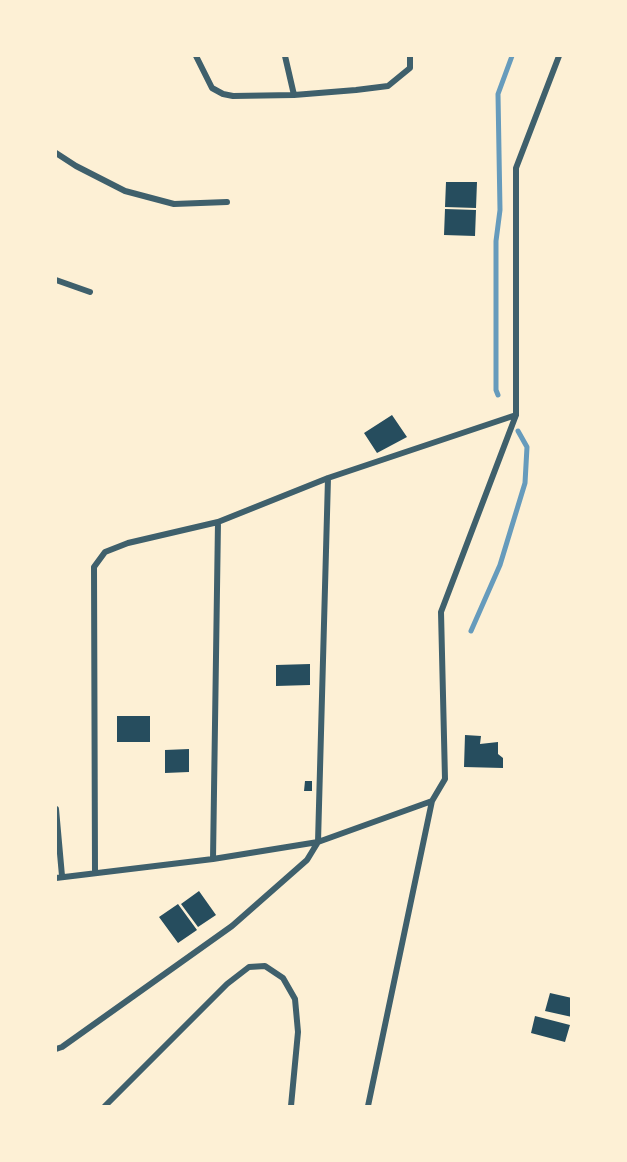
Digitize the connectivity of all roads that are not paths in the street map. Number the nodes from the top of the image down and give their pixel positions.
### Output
1 (196, 56) edge
2 (285, 56) edge
3 (410, 56) edge
4 (559, 56) edge
5 (294, 95) junction
6 (56, 153) edge
7 (227, 202) dead end
8 (56, 280) edge
9 (90, 292) dead end
10 (516, 415) junction
11 (328, 478) junction
12 (218, 522) junction
13 (432, 801) junction
14 (56, 809) edge
15 (318, 842) junction
16 (213, 859) junction
17 (95, 873) junction
18 (59, 877) edge
19 (56, 1049) edge
20 (105, 1107) edge
21 (291, 1107) edge
22 (369, 1107) edge

1 - 5 street
2 - 5 street
3 - 5 street
4 - 10 street
6 - 7 street
8 - 9 street
10 - 11 street
10 - 13 street
11 - 12 street
11 - 15 street
12 - 16 street
12 - 17 street
13 - 15 street
13 - 22 street
14 - 18 street
15 - 16 street
15 - 19 street
16 - 17 street
17 - 18 street
20 - 21 street

